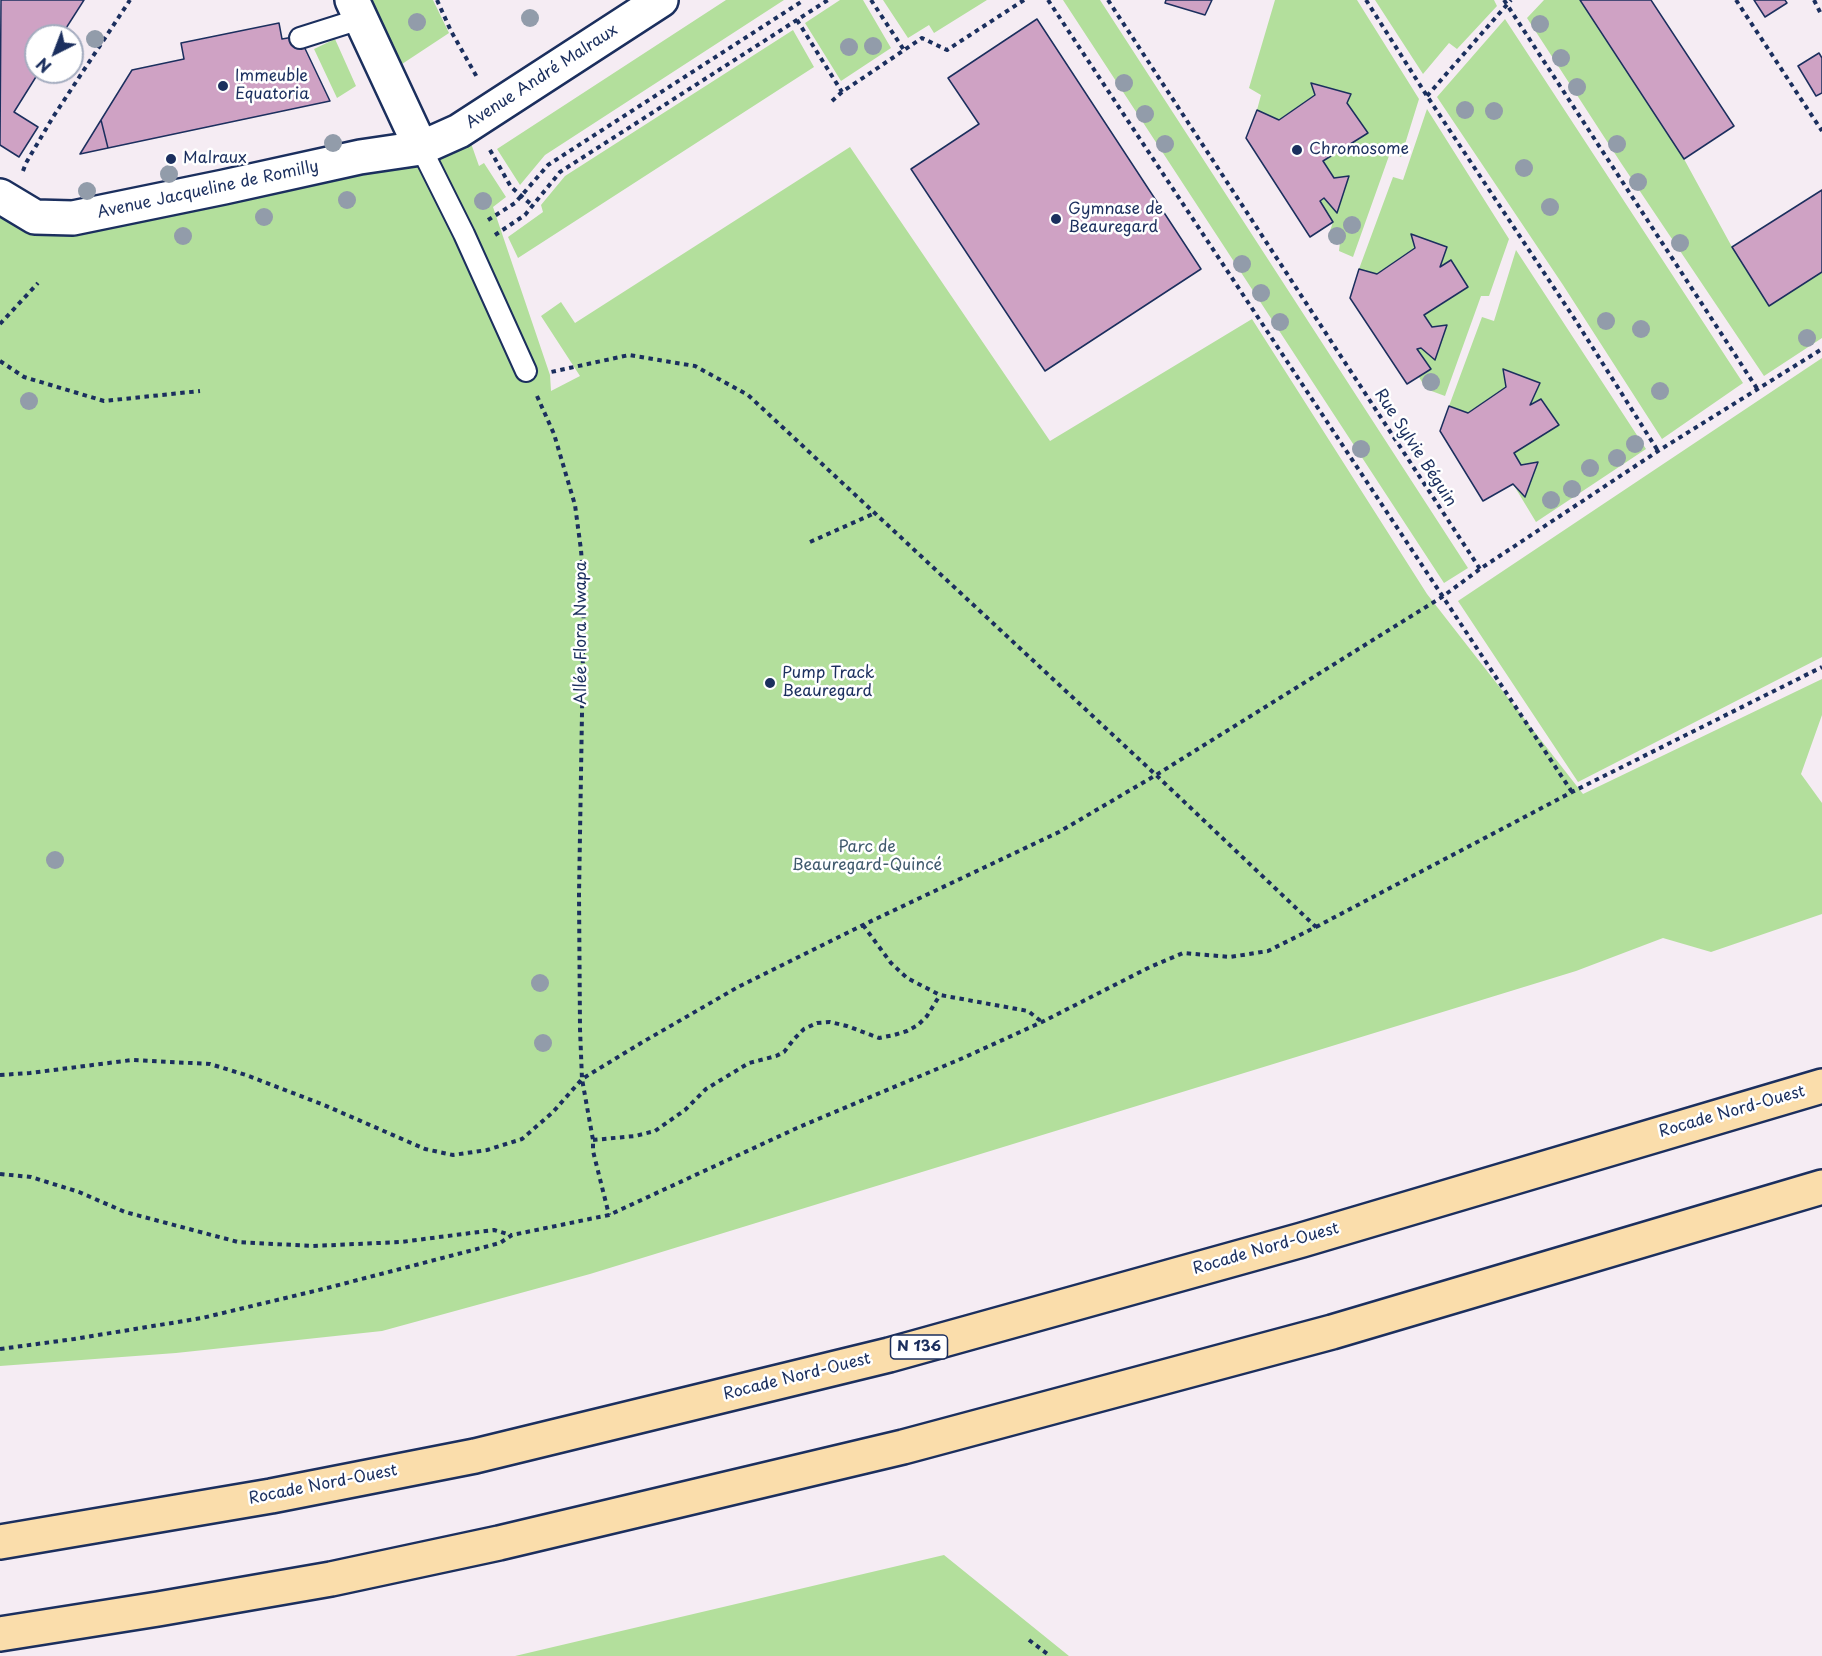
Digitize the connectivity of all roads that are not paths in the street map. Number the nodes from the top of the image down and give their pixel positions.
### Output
1 (661, 0) edge
2 (356, 9) edge
3 (300, 38) dead end
4 (421, 148) junction
5 (6, 199) edge
6 (527, 374) road end
7 (1822, 1086) edge
8 (1822, 1187) edge
9 (0, 1542) edge
10 (0, 1634) edge

1 - 4 street, Avenue André Malraux
2 - 3 lane
2 - 4 street
4 - 5 street, Avenue Jacqueline de Romilly
4 - 6 lane
7 - 9 highway, Rocade Nord-Ouest / N 136
8 - 10 highway

